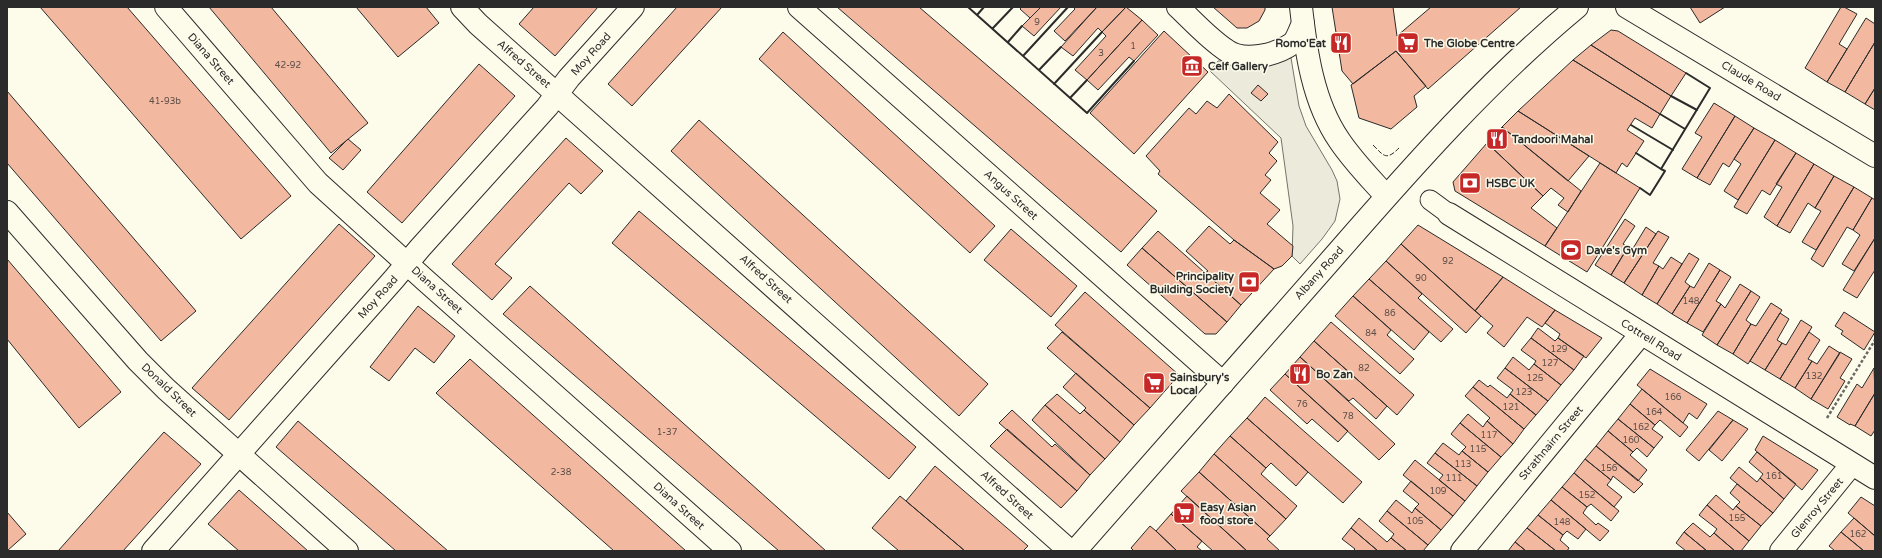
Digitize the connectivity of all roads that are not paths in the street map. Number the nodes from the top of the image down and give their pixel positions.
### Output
1 (166, 7) edge
2 (462, 7) edge
3 (633, 7) edge
4 (799, 7) edge
5 (1178, 7) edge
6 (1577, 7) edge
7 (1627, 7) edge
8 (1302, 16) edge
9 (558, 94) junction
10 (1875, 156) edge
11 (1386, 196) junction
12 (1430, 200) dead end
13 (7, 212) edge
14 (1449, 214) joint
15 (408, 263) junction
16 (1641, 334) junction
17 (1223, 383) junction
18 (239, 453) junction
19 (1852, 464) junction
20 (1875, 478) edge
21 (153, 551) edge
22 (347, 551) edge
23 (730, 551) edge
24 (1070, 551) edge
25 (1075, 551) edge
26 (1462, 551) edge
27 (1781, 551) edge

1 - 15 street, Diana Street
2 - 9 street, Alfred Street
3 - 9 street, Moy Road
4 - 17 street, Angus Street
5 - 8 street
6 - 11 street, Albany Road
7 - 10 street, Claude Road
8 - 11 street
9 - 15 street, Moy Road
9 - 24 street, Alfred Street
11 - 17 street, Albany Road
12 - 14 street, Cottrell Road
13 - 18 street, Donald Street
14 - 16 street, Cottrell Road
15 - 18 street, Moy Road
15 - 23 street, Diana Street
16 - 19 street, Cottrell Road
16 - 26 street, Strathnairn Street
17 - 25 street, Albany Road
18 - 21 street, Moy Road
18 - 22 street, Donald Street
19 - 20 street, Cottrell Road
19 - 27 street, Glenroy Street

